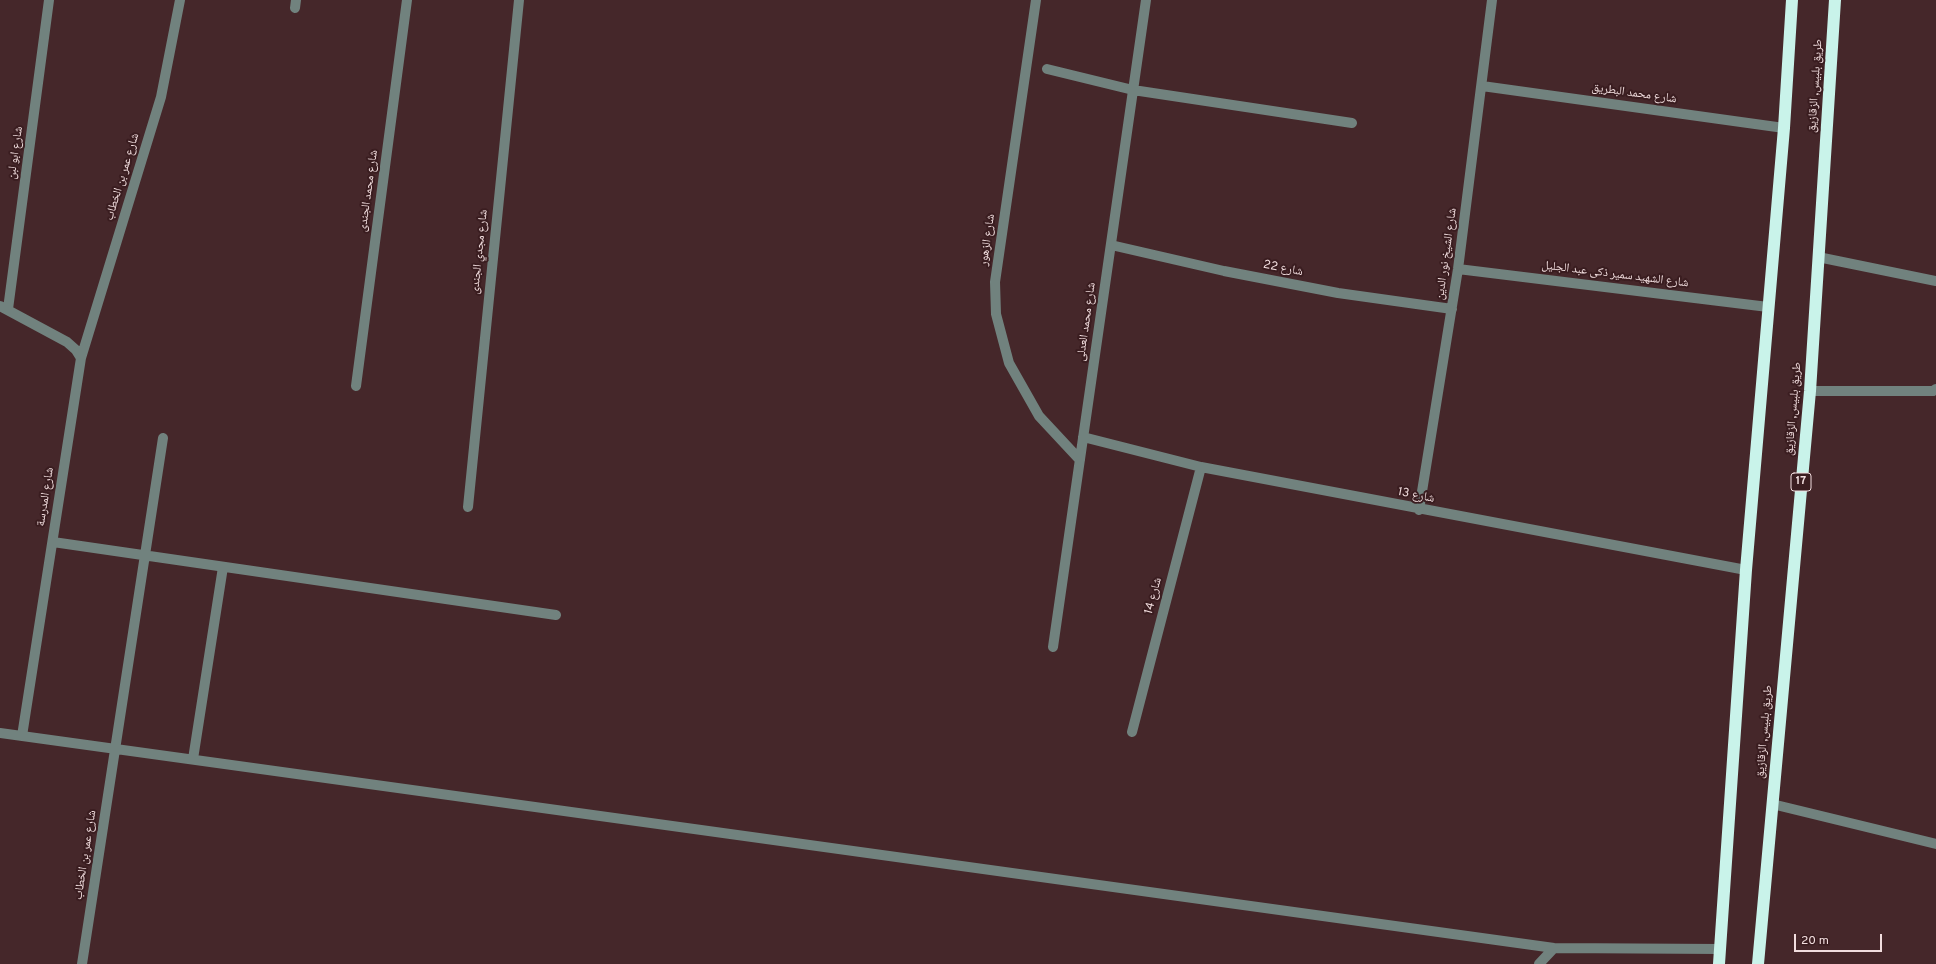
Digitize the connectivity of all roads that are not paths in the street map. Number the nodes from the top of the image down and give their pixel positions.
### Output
1 (49, 0) edge
2 (180, 0) edge
3 (407, 0) edge
4 (518, 0) edge
5 (1036, 0) edge
6 (1146, 0) edge
7 (1492, 0) edge
8 (1792, 0) edge
9 (1835, 0) edge
10 (1047, 69) dead end
11 (1482, 86) junction
12 (1133, 90) junction
13 (1352, 123) dead end
14 (1784, 128) junction
15 (1111, 244) junction
16 (1818, 257) junction
17 (1458, 269) junction
18 (1936, 281) edge
19 (4, 307) edge
20 (1768, 307) junction
21 (1452, 309) junction
22 (81, 358) junction
23 (356, 386) dead end
24 (1936, 389) edge
25 (1810, 391) junction
26 (1083, 437) junction
27 (163, 438) dead end
28 (1080, 460) junction
29 (1201, 467) junction
30 (468, 507) dead end
31 (1418, 510) junction
32 (53, 542) junction
33 (145, 556) junction
34 (223, 567) junction
35 (1746, 570) junction
36 (556, 615) dead end
37 (1053, 647) dead end
38 (1132, 732) dead end
39 (0, 733) edge
40 (22, 736) junction
41 (116, 749) junction
42 (193, 759) junction
43 (1772, 804) junction
44 (1936, 844) edge
45 (1554, 948) junction
46 (1720, 949) junction
47 (82, 964) edge
48 (1539, 964) edge
49 (1719, 964) edge
50 (1758, 964) edge

1 - 19 street, شارع ابو لبن
2 - 22 street, شارع عمر بن الخطاب
3 - 23 street, شارع محمد الجندى
4 - 30 street, شارع مجدي الجندى
5 - 28 street, شارع الزهور
6 - 12 street, شارع محمد العدلى
7 - 11 street, شارع الشيخ نور الدين
8 - 14 highway
9 - 16 highway, طريق بلبيس, الزقازيق / 17
10 - 12 street
11 - 14 street, شارع محمد البطريق
11 - 17 street, شارع الشيخ نور الدين
12 - 13 street
12 - 15 street, شارع محمد العدلى
14 - 20 highway
15 - 21 street, شارع 22
15 - 26 street, شارع محمد العدلى
16 - 18 street
16 - 25 highway, طريق بلبيس, الزقازيق / 17
17 - 20 street, شارع الشهيد سمير ذكى عبد الجليل
17 - 21 street, شارع الشيخ نور الدين
19 - 22 street
20 - 35 highway
21 - 31 street, شارع الشيخ نور الدين
22 - 32 street, شارع المدرسة
24 - 25 street
25 - 43 highway, طريق بلبيس, الزقازيق / 17
26 - 28 street, شارع محمد العدلى
26 - 29 street, شارع 13
27 - 33 street, شارع عمر بن الخطاب
28 - 37 street, شارع محمد العدلى
29 - 31 street, شارع 13
29 - 38 street, شارع 14
31 - 35 street, شارع 13
32 - 33 street
32 - 40 street, شارع المدرسة
33 - 34 street
33 - 41 street, شارع عمر بن الخطاب
34 - 36 street
34 - 42 street
35 - 46 highway
39 - 40 street
40 - 41 street
41 - 42 street
41 - 47 street, شارع عمر بن الخطاب
42 - 45 street
43 - 44 street
43 - 50 highway, طريق بلبيس, الزقازيق / 17
45 - 46 street
45 - 48 street
46 - 49 highway

